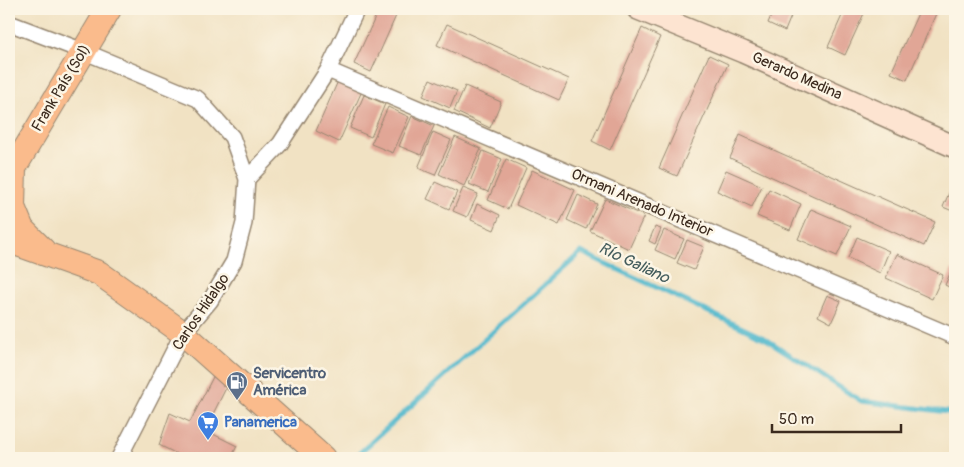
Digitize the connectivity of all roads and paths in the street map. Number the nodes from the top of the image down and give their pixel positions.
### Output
1 (109, 9) edge
2 (357, 9) edge
3 (638, 9) edge
4 (9, 23) edge
5 (83, 51) junction
6 (328, 70) junction
7 (955, 147) edge
8 (12, 172) edge
9 (247, 180) junction
10 (9, 241) edge
11 (50, 256) junction
12 (183, 333) junction
13 (955, 337) edge
14 (322, 457) edge
15 (119, 458) edge

1 - 5 main road, Frank País (Sol)
2 - 6 street
3 - 7 street, Gerardo Medina
4 - 5 street
5 - 8 main road, Frank País (Sol)
5 - 9 street
6 - 9 street
6 - 13 street, Ormani Arenado Interior
8 - 11 main road
9 - 12 street, Carlos Hidalgo
10 - 11 main road
11 - 12 main road
12 - 14 main road
12 - 15 street, Carlos Hidalgo

